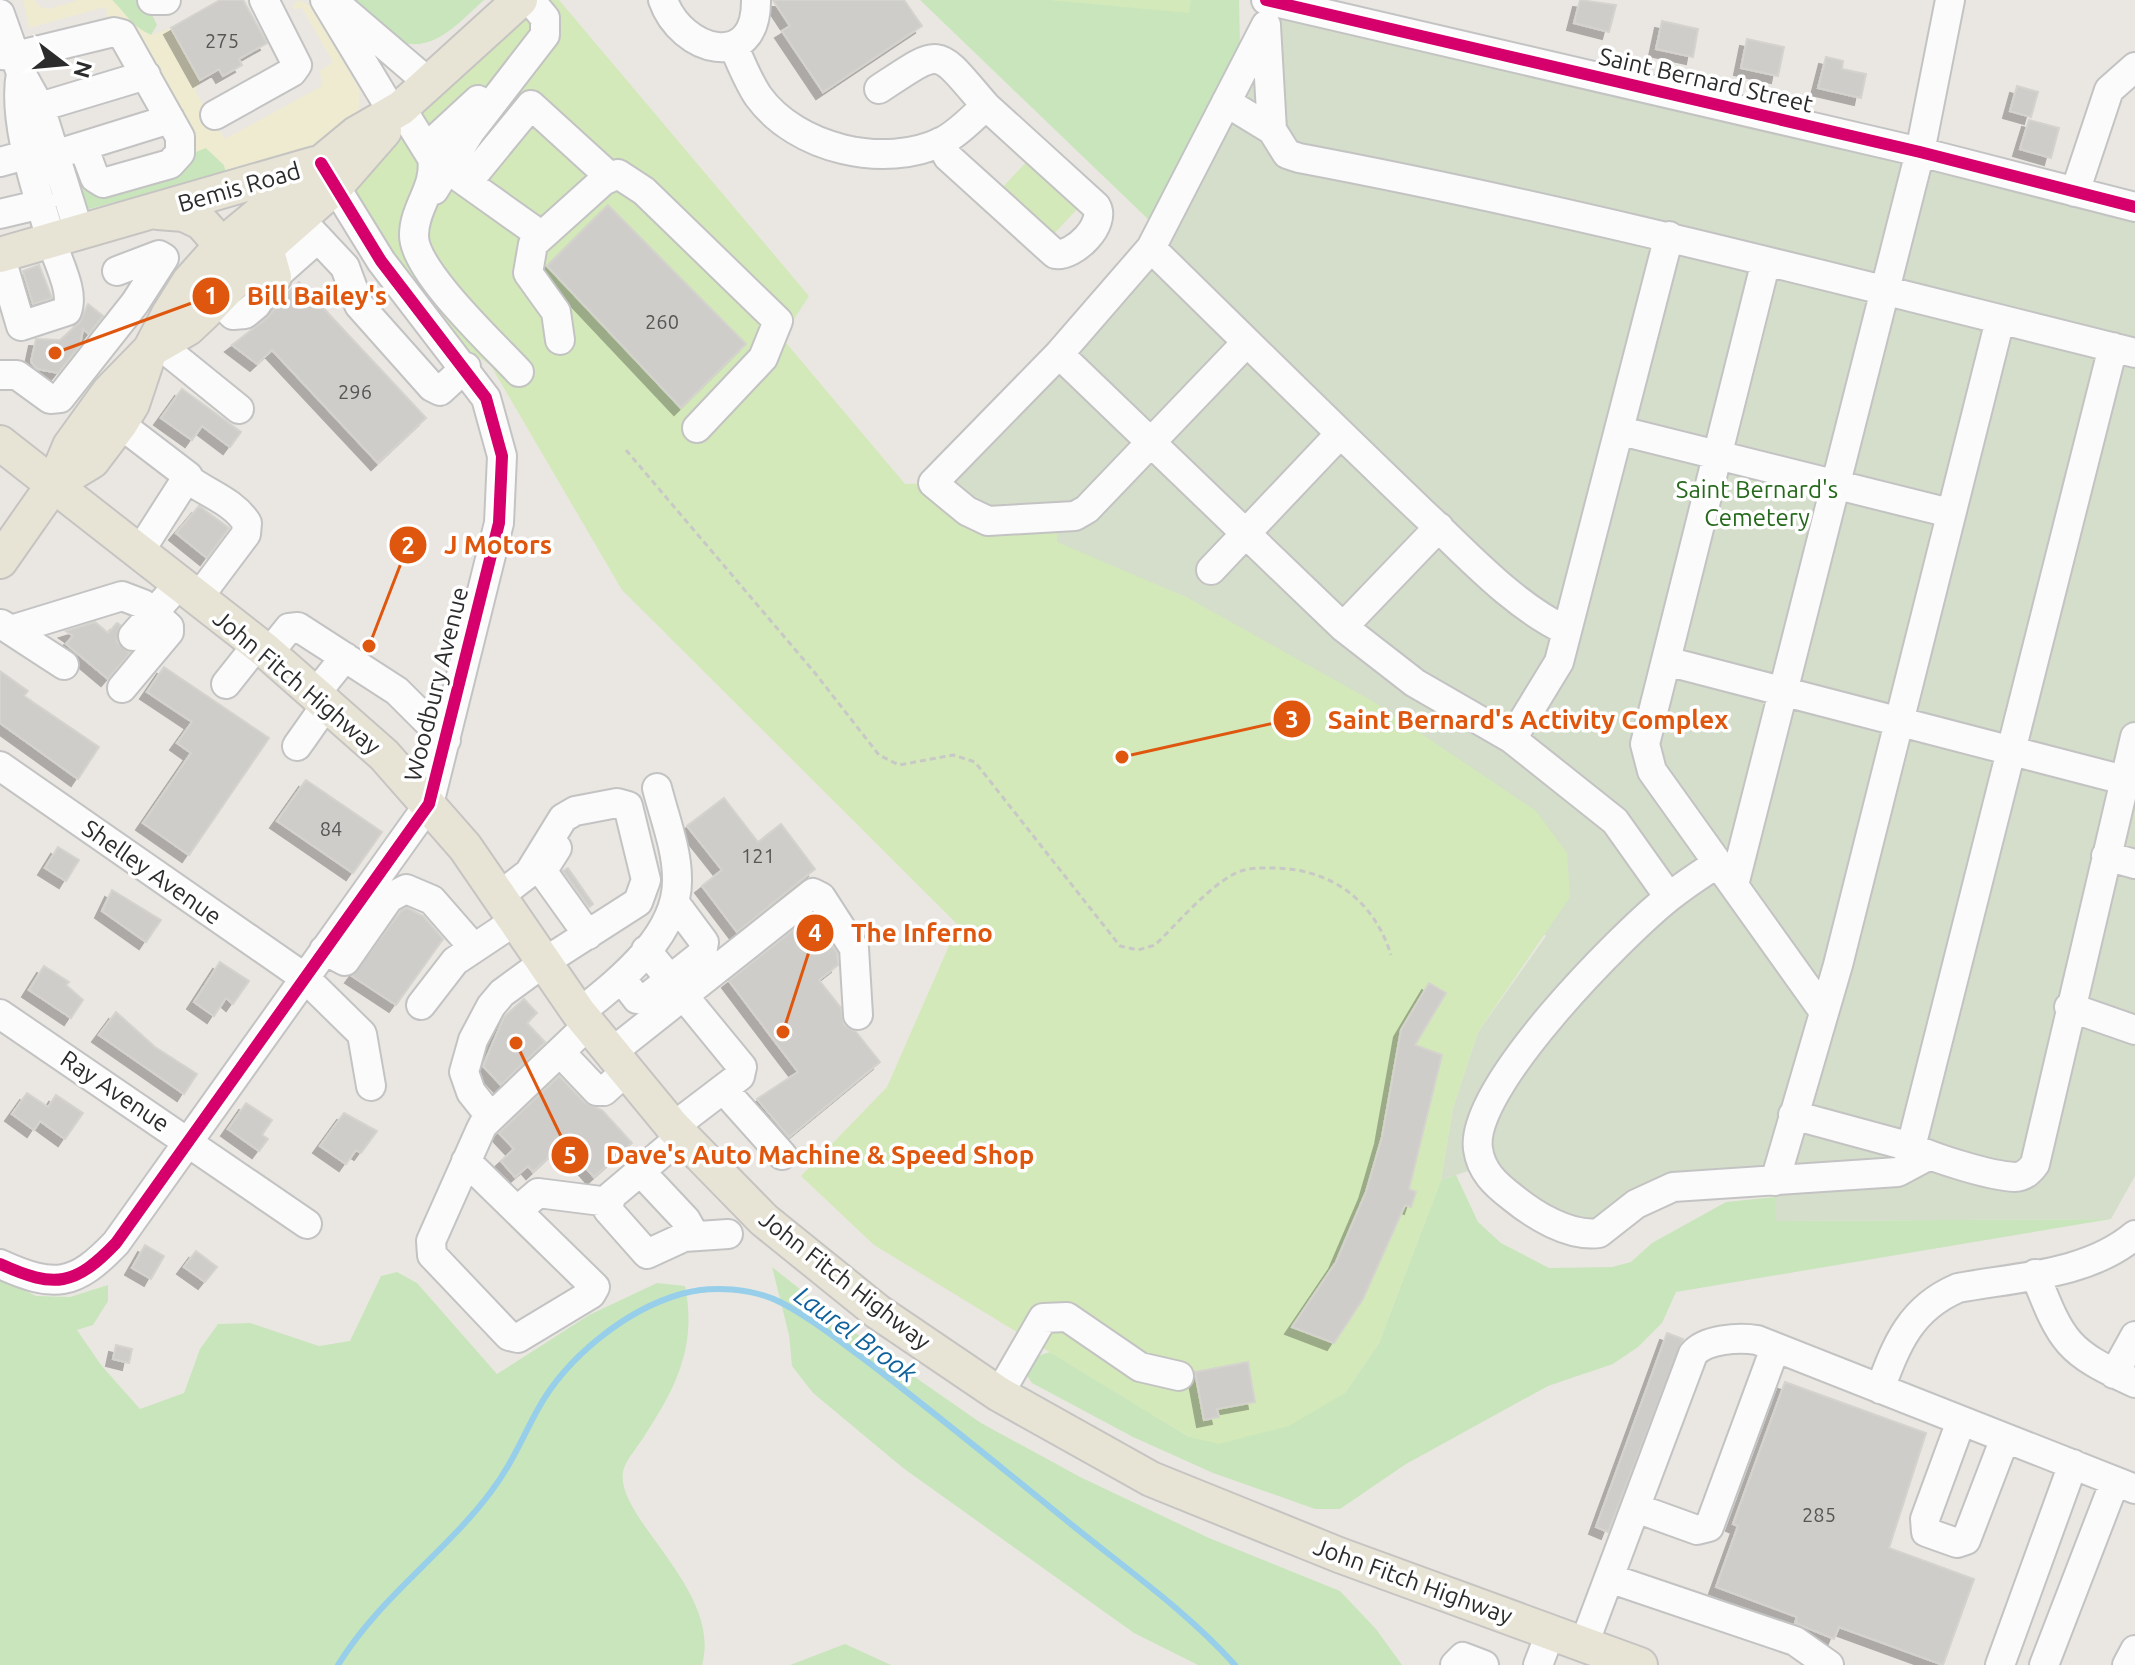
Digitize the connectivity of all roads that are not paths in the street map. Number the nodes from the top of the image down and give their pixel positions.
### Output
1 (152, 0) edge
2 (166, 0) edge
3 (325, 0) edge
4 (332, 0) edge
5 (520, 0) edge
6 (530, 0) edge
7 (663, 0) edge
8 (756, 0) edge
9 (1950, 0) edge
10 (269, 2) edge
11 (1266, 8) edge
12 (0, 14) edge
13 (734, 47) junction
14 (12, 62) edge
15 (2135, 67) edge
16 (146, 75) junction
17 (429, 83) junction
18 (879, 89) dead end
19 (1226, 102) junction
20 (19, 105) edge
21 (986, 106) junction
22 (396, 112) junction
23 (215, 115) dead end
24 (170, 119) junction
25 (1272, 130) junction
26 (940, 142) junction
27 (83, 146) junction
28 (1920, 152) junction
29 (42, 154) junction
30 (0, 162) edge
31 (443, 164) junction
32 (328, 175) junction
33 (610, 177) junction
34 (2075, 192) junction
35 (42, 204) junction
36 (172, 206) junction
37 (2135, 207) edge
38 (0, 214) edge
39 (309, 228) junction
40 (78, 233) junction
41 (542, 236) junction
42 (1669, 236) junction
43 (1151, 248) junction
44 (250, 253) junction
45 (0, 255) edge
46 (1766, 261) junction
47 (117, 271) junction
48 (1883, 291) junction
49 (5, 292) edge
50 (135, 303) junction
51 (2000, 320) junction
52 (10, 330) edge
53 (161, 339) junction
54 (560, 340) dead end
55 (1247, 342) junction
56 (2124, 350) edge
57 (1059, 354) junction
58 (466, 367) junction
59 (80, 372) junction
60 (519, 372) dead end
61 (0, 375) edge
62 (115, 408) junction
63 (239, 409) dead end
64 (0, 420) edge
65 (697, 428) dead end
66 (1621, 431) junction
67 (1340, 434) junction
68 (1151, 441) junction
69 (0, 443) edge
70 (1717, 456) junction
71 (188, 479) junction
72 (54, 484) junction
73 (1834, 485) junction
74 (1950, 513) junction
75 (1439, 527) junction
76 (1246, 533) junction
77 (4, 547) edge
78 (140, 551) junction
79 (1211, 570) dead end
80 (184, 587) junction
81 (153, 613) junction
82 (5, 627) edge
83 (1343, 627) junction
84 (1567, 631) junction
85 (133, 636) dead end
86 (263, 649) junction
87 (345, 657) junction
88 (1666, 661) junction
89 (64, 665) dead end
90 (226, 684) dead end
91 (122, 688) dead end
92 (1784, 691) junction
93 (322, 698) junction
94 (1899, 720) junction
95 (2135, 737) edge
96 (1512, 739) junction
97 (446, 740) junction
98 (297, 746) dead end
99 (2012, 749) junction
100 (0, 766) edge
101 (2124, 780) junction
102 (657, 788) dead end
103 (429, 804) junction
104 (2106, 856) junction
105 (2135, 864) edge
106 (530, 870) junction
107 (1726, 874) junction
108 (380, 891) junction
109 (1669, 897) junction
110 (675, 903) junction
111 (507, 908) junction
112 (626, 911) junction
113 (583, 938) junction
114 (473, 947) junction
115 (646, 950) junction
116 (543, 963) junction
117 (305, 978) junction
118 (621, 978) junction
119 (677, 986) junction
120 (421, 1005) dead end
121 (2069, 1007) junction
122 (1822, 1009) junction
123 (0, 1014) edge
124 (858, 1015) dead end
125 (584, 1019) junction
126 (2135, 1030) edge
127 (560, 1052) junction
128 (618, 1063) junction
129 (371, 1086) dead end
130 (723, 1089) junction
131 (1793, 1115) junction
132 (490, 1116) junction
133 (678, 1132) junction
134 (190, 1141) junction
135 (1920, 1152) junction
136 (782, 1155) dead end
137 (466, 1161) junction
138 (640, 1171) junction
139 (1775, 1181) junction
140 (609, 1202) junction
141 (518, 1210) junction
142 (307, 1224) dead end
143 (728, 1234) dead end
144 (2135, 1235) edge
145 (695, 1236) junction
146 (0, 1264) edge
147 (2035, 1274) junction
148 (2135, 1336) edge
149 (1775, 1348) junction
150 (1179, 1376) dead end
151 (2125, 1379) edge
152 (1880, 1389) junction
153 (999, 1394) junction
154 (1961, 1421) junction
155 (2005, 1438) junction
156 (2073, 1464) junction
157 (2125, 1485) edge
158 (1636, 1508) junction
159 (1609, 1578) junction
160 (1551, 1631) junction
161 (1584, 1644) junction
162 (2135, 1650) edge
163 (1538, 1665) edge
164 (1640, 1665) edge
165 (1829, 1665) edge
166 (2000, 1665) edge
167 (2044, 1665) edge
168 (2127, 1665) edge

1 - 2 street
3 - 22 street
4 - 17 street
5 - 17 main road
6 - 31 street
7 - 13 street
8 - 13 street
9 - 28 street
10 - 23 street
11 - 19 street
11 - 25 street
11 - 28 street, Saint Bernard Street
12 - 14 street
13 - 26 street
14 - 16 street
14 - 20 street
15 - 34 street
16 - 20 street
16 - 24 street
17 - 22 main road
18 - 21 street
19 - 25 street
19 - 43 street
20 - 29 street
21 - 26 street
21 - 26 street
22 - 31 street
22 - 32 main road
24 - 27 street
24 - 27 street
25 - 42 street
27 - 29 street
28 - 34 street, Saint Bernard Street
28 - 48 street
29 - 30 street
29 - 35 street
29 - 40 street
31 - 33 street
31 - 41 street
31 - 60 street
32 - 36 main road, Bemis Road
32 - 39 main road
32 - 44 main road
32 - 58 street, Woodbury Avenue
33 - 41 street
33 - 65 street
34 - 37 street, Saint Bernard Street
35 - 38 street
35 - 40 street
36 - 40 main road, Bemis Road
36 - 44 main road, Bemis Road
39 - 44 main road
39 - 58 street
40 - 45 main road, Bemis Road
40 - 47 street
40 - 52 street
41 - 54 street
42 - 46 street
42 - 66 street
43 - 55 street
43 - 57 street
44 - 53 main road
44 - 53 main road
45 - 49 street
46 - 48 street
46 - 70 street
47 - 50 street
47 - 50 street
48 - 51 street
48 - 73 street
49 - 52 street
50 - 53 street
50 - 59 street
51 - 56 street
51 - 74 street
53 - 62 main road
53 - 63 street
55 - 67 street
55 - 68 street
56 - 99 street
57 - 68 street
57 - 68 street
58 - 97 street, Woodbury Avenue
59 - 61 street
59 - 62 street
62 - 71 street
62 - 72 main road
64 - 72 main road, John Fitch Highway
66 - 70 street
66 - 84 street
67 - 75 street
67 - 76 street
68 - 76 street
69 - 72 main road, John Fitch Highway
70 - 73 street
70 - 88 street
71 - 78 street
71 - 80 street
72 - 77 main road
72 - 78 main road, John Fitch Highway
73 - 74 street
73 - 92 street
74 - 94 street
75 - 83 street
75 - 84 street
76 - 79 street
76 - 83 street
78 - 80 main road, John Fitch Highway
80 - 81 street
80 - 86 main road, John Fitch Highway
81 - 82 street
81 - 85 street
81 - 91 street
82 - 89 street
83 - 96 street
84 - 96 street
86 - 87 street
86 - 90 street
86 - 93 main road, John Fitch Highway
87 - 93 street
87 - 97 street
88 - 92 street
88 - 107 street
92 - 94 street
92 - 107 street
93 - 98 street
93 - 103 main road, John Fitch Highway
94 - 99 street
94 - 122 street
95 - 101 street
96 - 109 street
97 - 103 street, Woodbury Avenue
99 - 101 street
99 - 135 street
100 - 117 street, Shelley Avenue
101 - 104 street
102 - 110 street
103 - 108 street, Woodbury Avenue
103 - 111 main road, John Fitch Highway
104 - 105 street
104 - 121 street
106 - 111 street
106 - 112 street
106 - 113 street
107 - 109 street
107 - 122 street
108 - 114 street
108 - 117 street, Woodbury Avenue
109 - 139 street
110 - 115 street
110 - 119 street
111 - 114 street
111 - 116 main road, John Fitch Highway
112 - 113 street
112 - 113 street
113 - 116 street
114 - 120 street
115 - 118 street
115 - 119 street
116 - 125 main road, John Fitch Highway
116 - 132 street
117 - 129 street, Shelley Avenue
117 - 134 street, Woodbury Avenue
118 - 119 street
118 - 125 street
119 - 124 street
119 - 128 street
119 - 130 street
121 - 126 street
121 - 135 street
122 - 131 street
123 - 134 street, Ray Avenue
125 - 127 street
125 - 128 main road, John Fitch Highway
127 - 128 street
127 - 132 street
128 - 133 main road, John Fitch Highway
130 - 133 street
130 - 136 street
131 - 135 street
131 - 139 street
132 - 137 street
133 - 138 street
133 - 153 main road, John Fitch Highway
134 - 142 street, Ray Avenue
134 - 146 street, Woodbury Avenue
135 - 139 street
137 - 141 street
137 - 141 street
138 - 140 street
138 - 145 street
140 - 141 street
140 - 145 street
143 - 145 street
144 - 147 street
147 - 151 street
147 - 152 street
148 - 151 street
149 - 152 street
149 - 158 street
149 - 158 street
150 - 153 street
152 - 154 street
153 - 160 main road, John Fitch Highway
154 - 155 street
154 - 155 street
155 - 156 street
156 - 157 street
156 - 166 street
157 - 167 street
158 - 159 street
159 - 161 street
159 - 165 street
160 - 161 main road, John Fitch Highway
160 - 163 street
161 - 164 main road, John Fitch Highway
162 - 168 street

